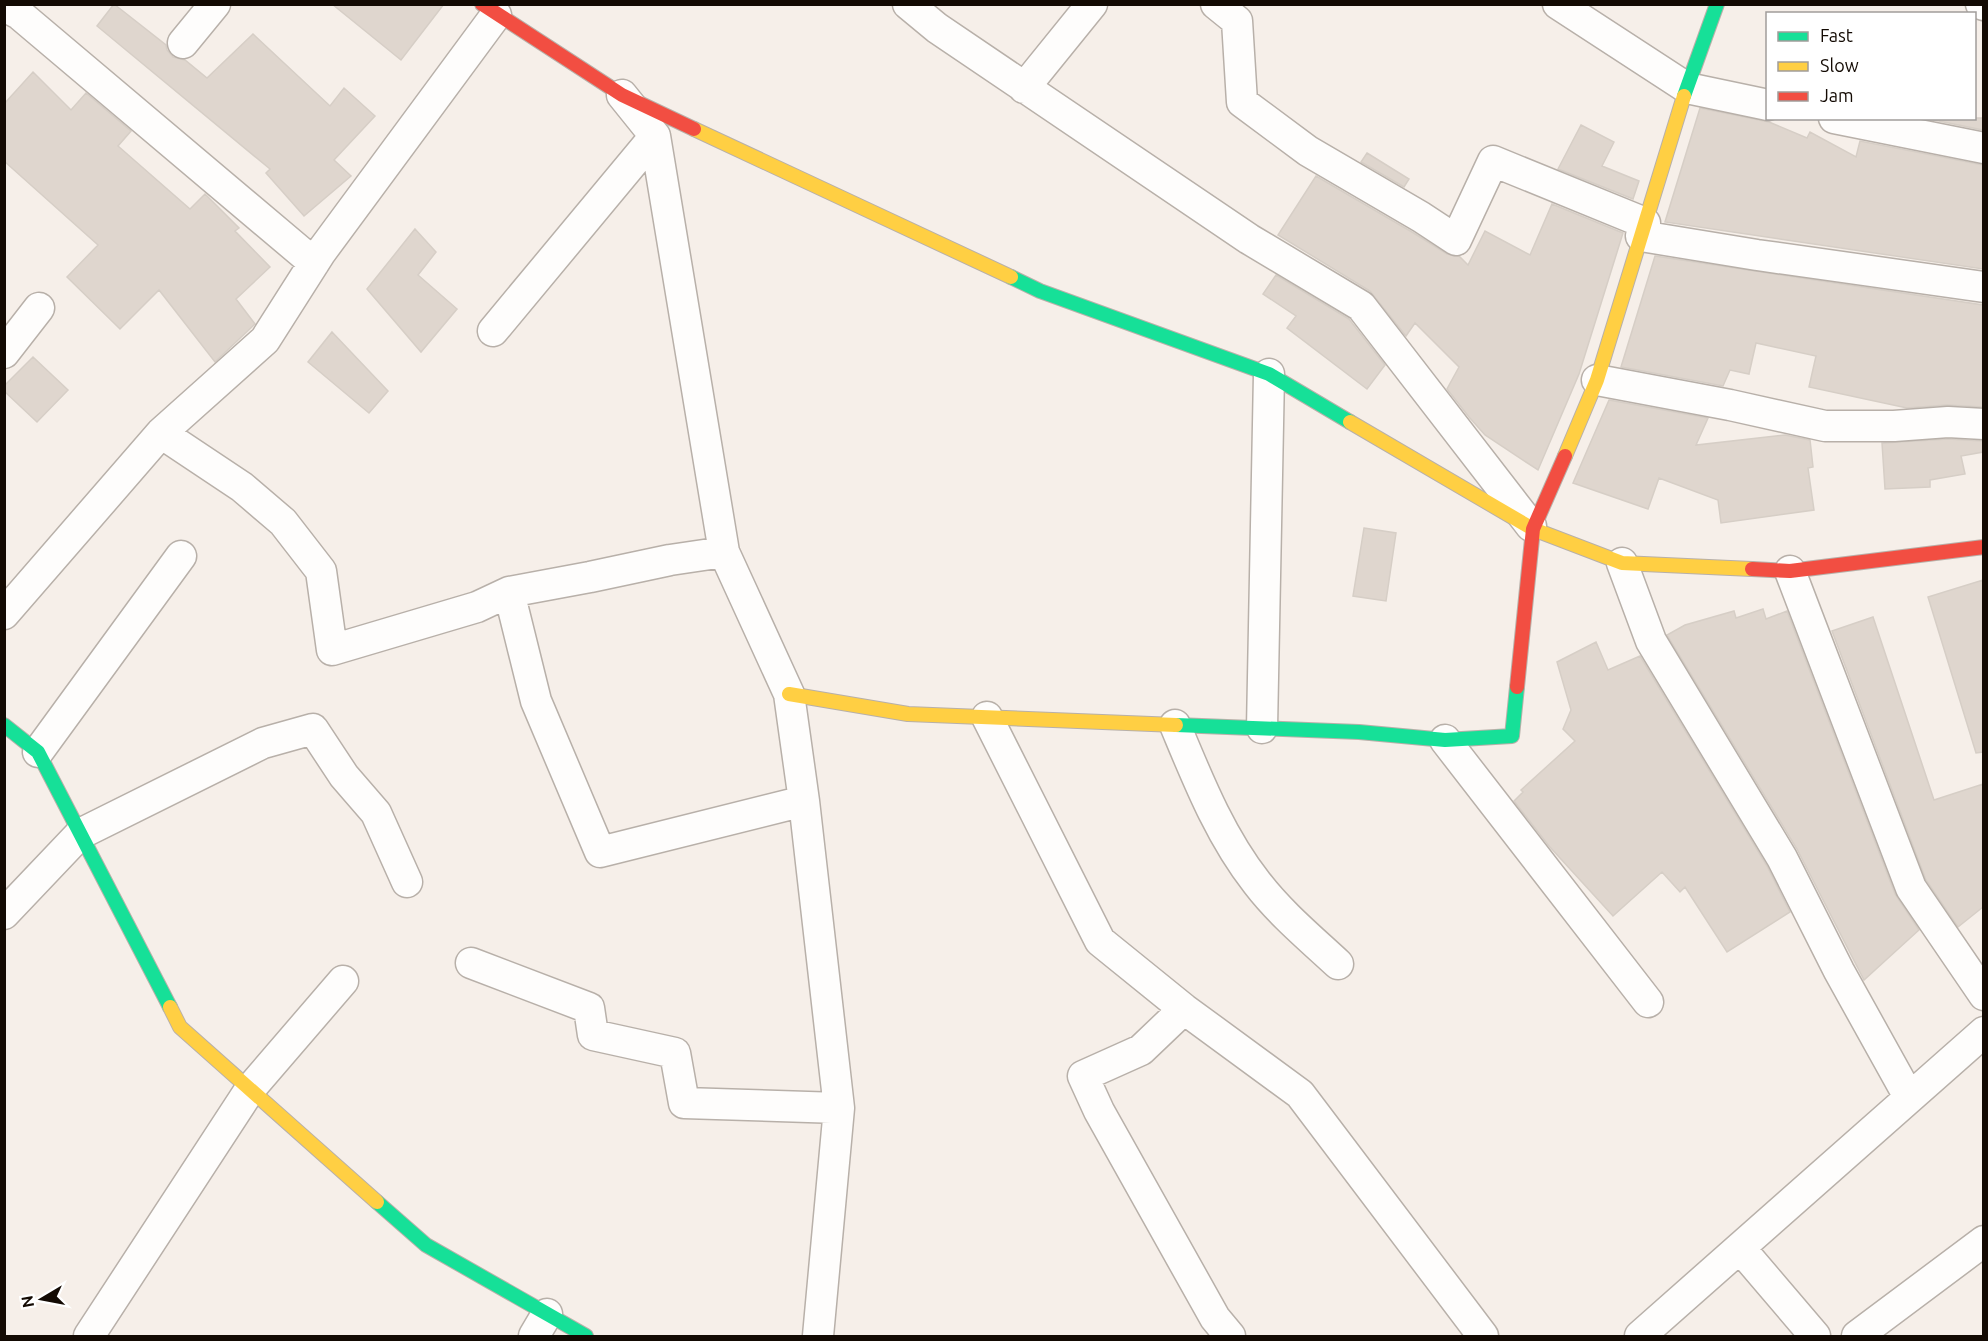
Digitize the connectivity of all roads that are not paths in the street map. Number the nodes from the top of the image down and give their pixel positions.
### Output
1 (215, 4) edge
2 (908, 4) edge
3 (1092, 4) edge
4 (1216, 4) edge
5 (1558, 4) edge
6 (1717, 4) edge
7 (4, 6) edge
8 (489, 10) edge
9 (183, 43) dead end
10 (1024, 88) junction
11 (1687, 88) junction
12 (622, 95) junction
13 (1766, 105) edge
14 (1844, 120) edge
15 (655, 136) junction
16 (1983, 148) edge
17 (1643, 230) junction
18 (314, 263) junction
19 (1983, 287) edge
20 (39, 308) dead end
21 (493, 331) dead end
22 (4, 353) edge
23 (1269, 374) junction
24 (1597, 380) junction
25 (1983, 424) edge
26 (161, 433) junction
27 (1533, 529) junction
28 (1983, 547) edge
29 (724, 552) junction
30 (181, 556) dead end
31 (1622, 563) junction
32 (1790, 571) junction
33 (509, 592) junction
34 (4, 614) edge
35 (789, 694) junction
36 (987, 717) junction
37 (4, 725) edge
38 (1175, 725) junction
39 (1262, 728) junction
40 (1445, 740) junction
41 (38, 752) junction
42 (804, 801) junction
43 (80, 834) junction
44 (406, 882) dead end
45 (4, 914) edge
46 (471, 963) dead end
47 (1338, 963) dead end
48 (343, 981) dead end
49 (1983, 995) edge
50 (1648, 1002) dead end
51 (1184, 1009) junction
52 (1983, 1032) edge
53 (251, 1088) junction
54 (1909, 1097) junction
55 (839, 1107) junction
56 (1983, 1241) edge
57 (1740, 1248) junction
58 (541, 1325) edge
59 (89, 1336) edge
60 (586, 1336) edge
61 (818, 1336) edge
62 (1230, 1336) edge
63 (1483, 1336) edge
64 (1640, 1336) edge
65 (1815, 1336) edge
66 (1857, 1336) edge

1 - 9 street
2 - 10 street
3 - 10 street
4 - 17 street
5 - 11 street
6 - 11 street
7 - 18 street
8 - 12 street
8 - 18 street
10 - 27 street
11 - 13 street
11 - 17 street
12 - 15 street
12 - 23 street
14 - 16 street
15 - 21 street
15 - 29 street
17 - 19 street
17 - 24 street
18 - 26 street
20 - 22 street
23 - 27 street
23 - 39 street
24 - 25 street
24 - 27 street
26 - 33 street
26 - 34 street
27 - 31 street
27 - 40 street
28 - 32 street
29 - 33 street
29 - 35 street
30 - 41 street
31 - 32 street
31 - 54 street
32 - 49 street
33 - 42 street
35 - 36 street
35 - 42 street
36 - 38 street
36 - 51 street
37 - 41 street
38 - 39 street
38 - 47 street
39 - 40 street
40 - 50 street
41 - 43 street
42 - 55 street
43 - 44 street
43 - 45 street
43 - 53 street
46 - 55 street
48 - 53 street
51 - 62 street
51 - 63 street
52 - 54 street
53 - 58 street
53 - 59 street
54 - 57 street
55 - 61 street
56 - 66 street
57 - 64 street
57 - 65 street
58 - 60 street

